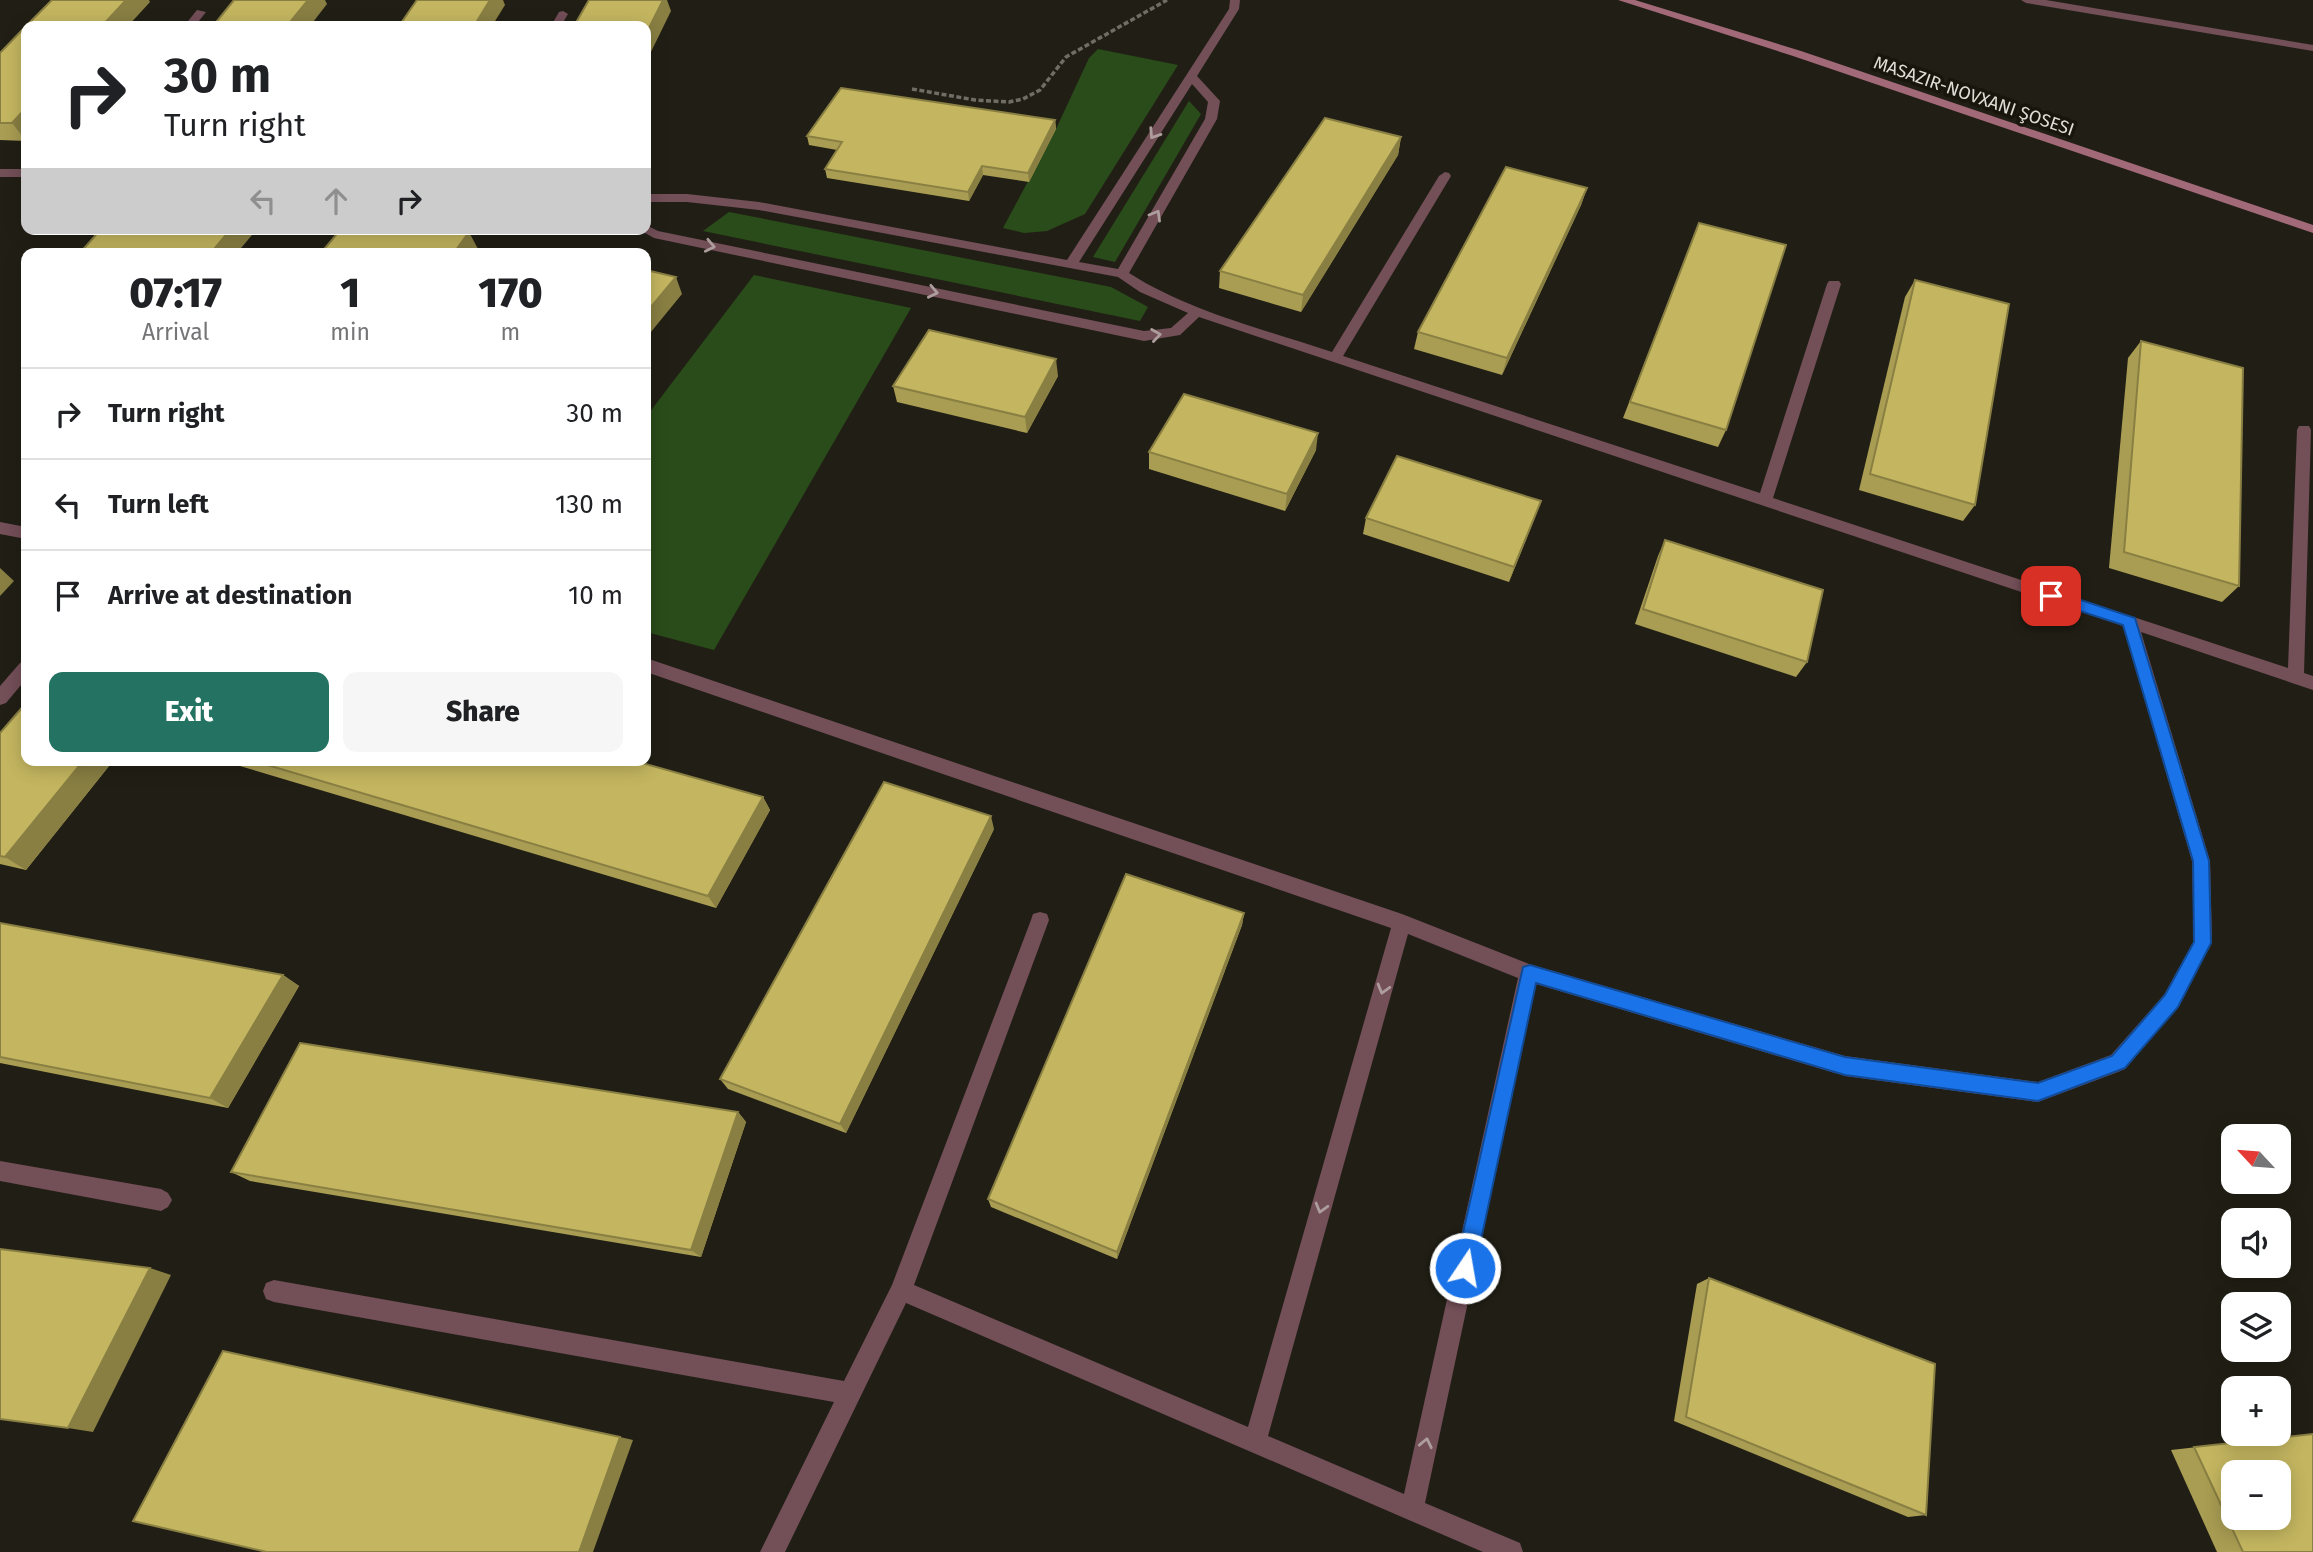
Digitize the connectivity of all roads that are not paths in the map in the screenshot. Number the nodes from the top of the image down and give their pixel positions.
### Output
1 (1250, 0) edge
2 (1623, 0) edge
3 (2026, 0) edge
4 (1235, 4) edge
5 (201, 12) dead end
6 (563, 14) dead end
7 (193, 21) edge
8 (559, 21) edge
9 (2313, 48) edge
10 (1191, 76) junction
11 (0, 173) edge
12 (21, 173) edge
13 (1445, 176) dead end
14 (651, 198) edge
15 (2313, 229) edge
16 (651, 231) edge
17 (1071, 264) junction
18 (1122, 274) junction
19 (1834, 284) dead end
20 (1197, 312) junction
21 (1335, 358) junction
22 (2304, 430) dead end
23 (1765, 500) junction
24 (0, 528) edge
25 (21, 532) edge
26 (2130, 622) junction
27 (651, 668) edge
28 (21, 674) edge
29 (2296, 677) junction
30 (2313, 683) edge
31 (0, 698) edge
32 (1040, 920) dead end
33 (1402, 923) junction
34 (1530, 973) junction
35 (0, 1171) edge
36 (161, 1200) dead end
37 (901, 1290) junction
38 (274, 1292) dead end
39 (850, 1393) junction
40 (1255, 1442) junction
41 (1412, 1510) junction
42 (772, 1552) edge
43 (1511, 1552) edge

1 - 4 lane
2 - 15 main road
3 - 9 lane
4 - 10 lane
5 - 7 lane
6 - 8 lane
10 -> 17 lane
18 -> 10 lane
11 - 12 lane
13 - 21 lane
14 - 17 lane
16 -> 20 lane
17 - 18 lane
18 - 20 lane
19 - 23 lane
20 - 21 lane
21 - 23 lane
22 - 29 lane
23 - 26 lane
24 - 25 lane
26 - 29 lane
26 - 34 lane
27 - 33 lane
28 - 31 lane
29 - 30 lane
32 - 37 lane
33 - 34 lane
33 -> 40 lane
41 -> 34 lane
35 - 36 lane
37 - 39 lane
37 - 40 lane
38 - 39 lane
39 - 42 lane
40 - 41 lane
41 - 43 lane

